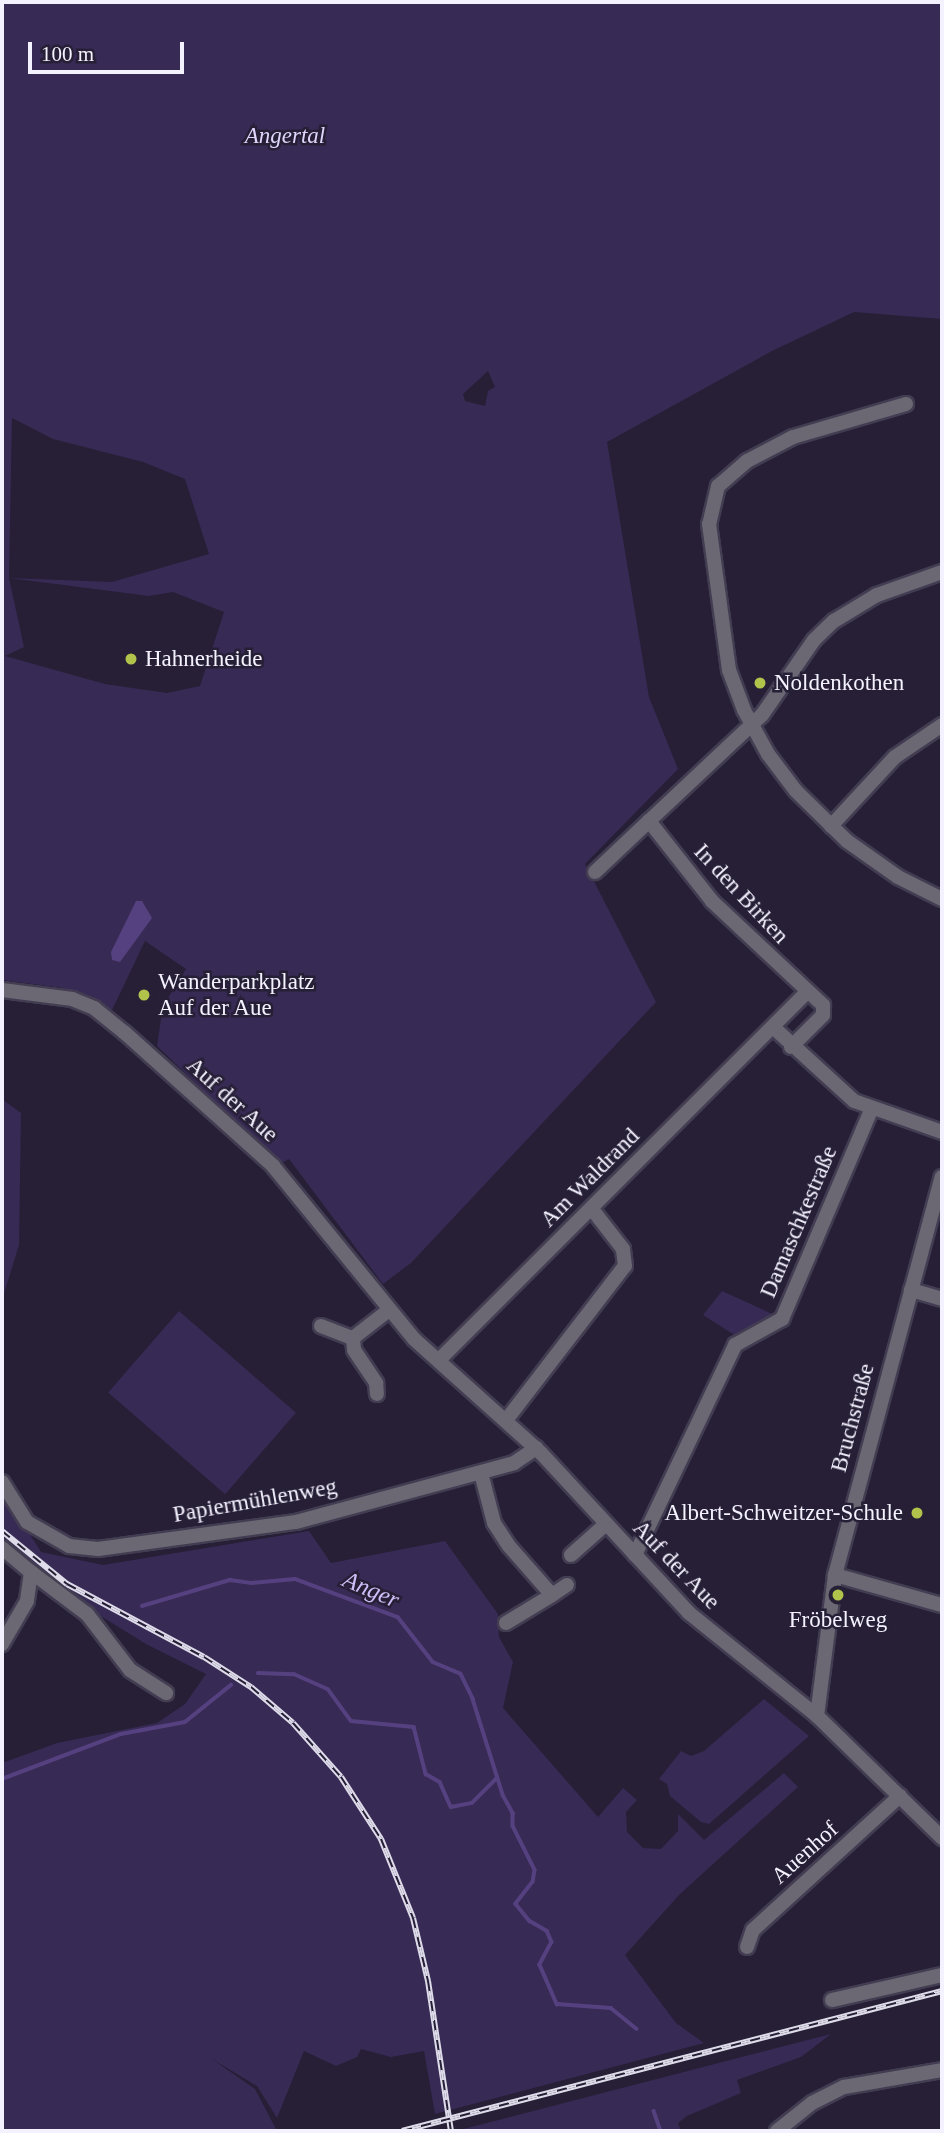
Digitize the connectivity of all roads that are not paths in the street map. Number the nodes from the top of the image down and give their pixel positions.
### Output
1 (906, 404) dead end
2 (942, 572) edge
3 (752, 725) junction
4 (942, 725) edge
5 (649, 821) junction
6 (831, 825) junction
7 (595, 872) dead end
8 (942, 899) edge
9 (2, 990) edge
10 (806, 993) junction
11 (773, 1027) junction
12 (791, 1047) junction
13 (871, 1110) junction
14 (942, 1132) edge
15 (942, 1177) edge
16 (592, 1209) junction
17 (911, 1290) junction
18 (942, 1299) edge
19 (389, 1310) junction
20 (321, 1326) dead end
21 (353, 1338) junction
22 (439, 1360) junction
23 (377, 1394) dead end
24 (507, 1419) junction
25 (536, 1448) junction
26 (481, 1473) junction
27 (2, 1482) edge
28 (606, 1524) junction
29 (2, 1548) edge
30 (570, 1555) dead end
31 (635, 1555) junction
32 (31, 1572) junction
33 (835, 1575) junction
34 (567, 1585) dead end
35 (552, 1595) junction
36 (942, 1605) edge
37 (506, 1623) dead end
38 (2, 1644) edge
39 (166, 1693) dead end
40 (817, 1716) junction
41 (900, 1796) junction
42 (942, 1838) edge
43 (747, 1947) dead end
44 (942, 1975) edge
45 (832, 2000) dead end
46 (942, 2070) edge
47 (776, 2131) edge

1 - 3 street
2 - 3 street
3 - 5 street
3 - 6 street
4 - 6 street
5 - 7 street
5 - 10 street, In den Birken
6 - 8 street
9 - 19 street, Auf der Aue
10 - 11 street
10 - 12 street, In den Birken
11 - 12 street
11 - 16 street, Am Waldrand
12 - 13 street
13 - 14 street
13 - 31 street, Damaschkestraße
15 - 17 street, Bruchstraße
16 - 22 street, Am Waldrand
16 - 24 street
17 - 18 street
17 - 33 street, Bruchstraße
19 - 21 street
19 - 22 street, Auf der Aue
20 - 21 street
21 - 23 street
22 - 24 street, Auf der Aue
24 - 25 street, Auf der Aue
25 - 26 street, Papiermühlenweg
25 - 28 street, Auf der Aue
26 - 27 street, Papiermühlenweg
26 - 35 street
28 - 30 street
28 - 31 street, Auf der Aue
29 - 32 street
31 - 40 street, Auf der Aue
32 - 38 street
32 - 39 street
33 - 36 street
33 - 40 street, Bruchstraße
34 - 35 street
35 - 37 street
40 - 41 street, Auf der Aue
41 - 42 street, Auf der Aue
41 - 43 street, Auenhof
44 - 45 street
46 - 47 street

